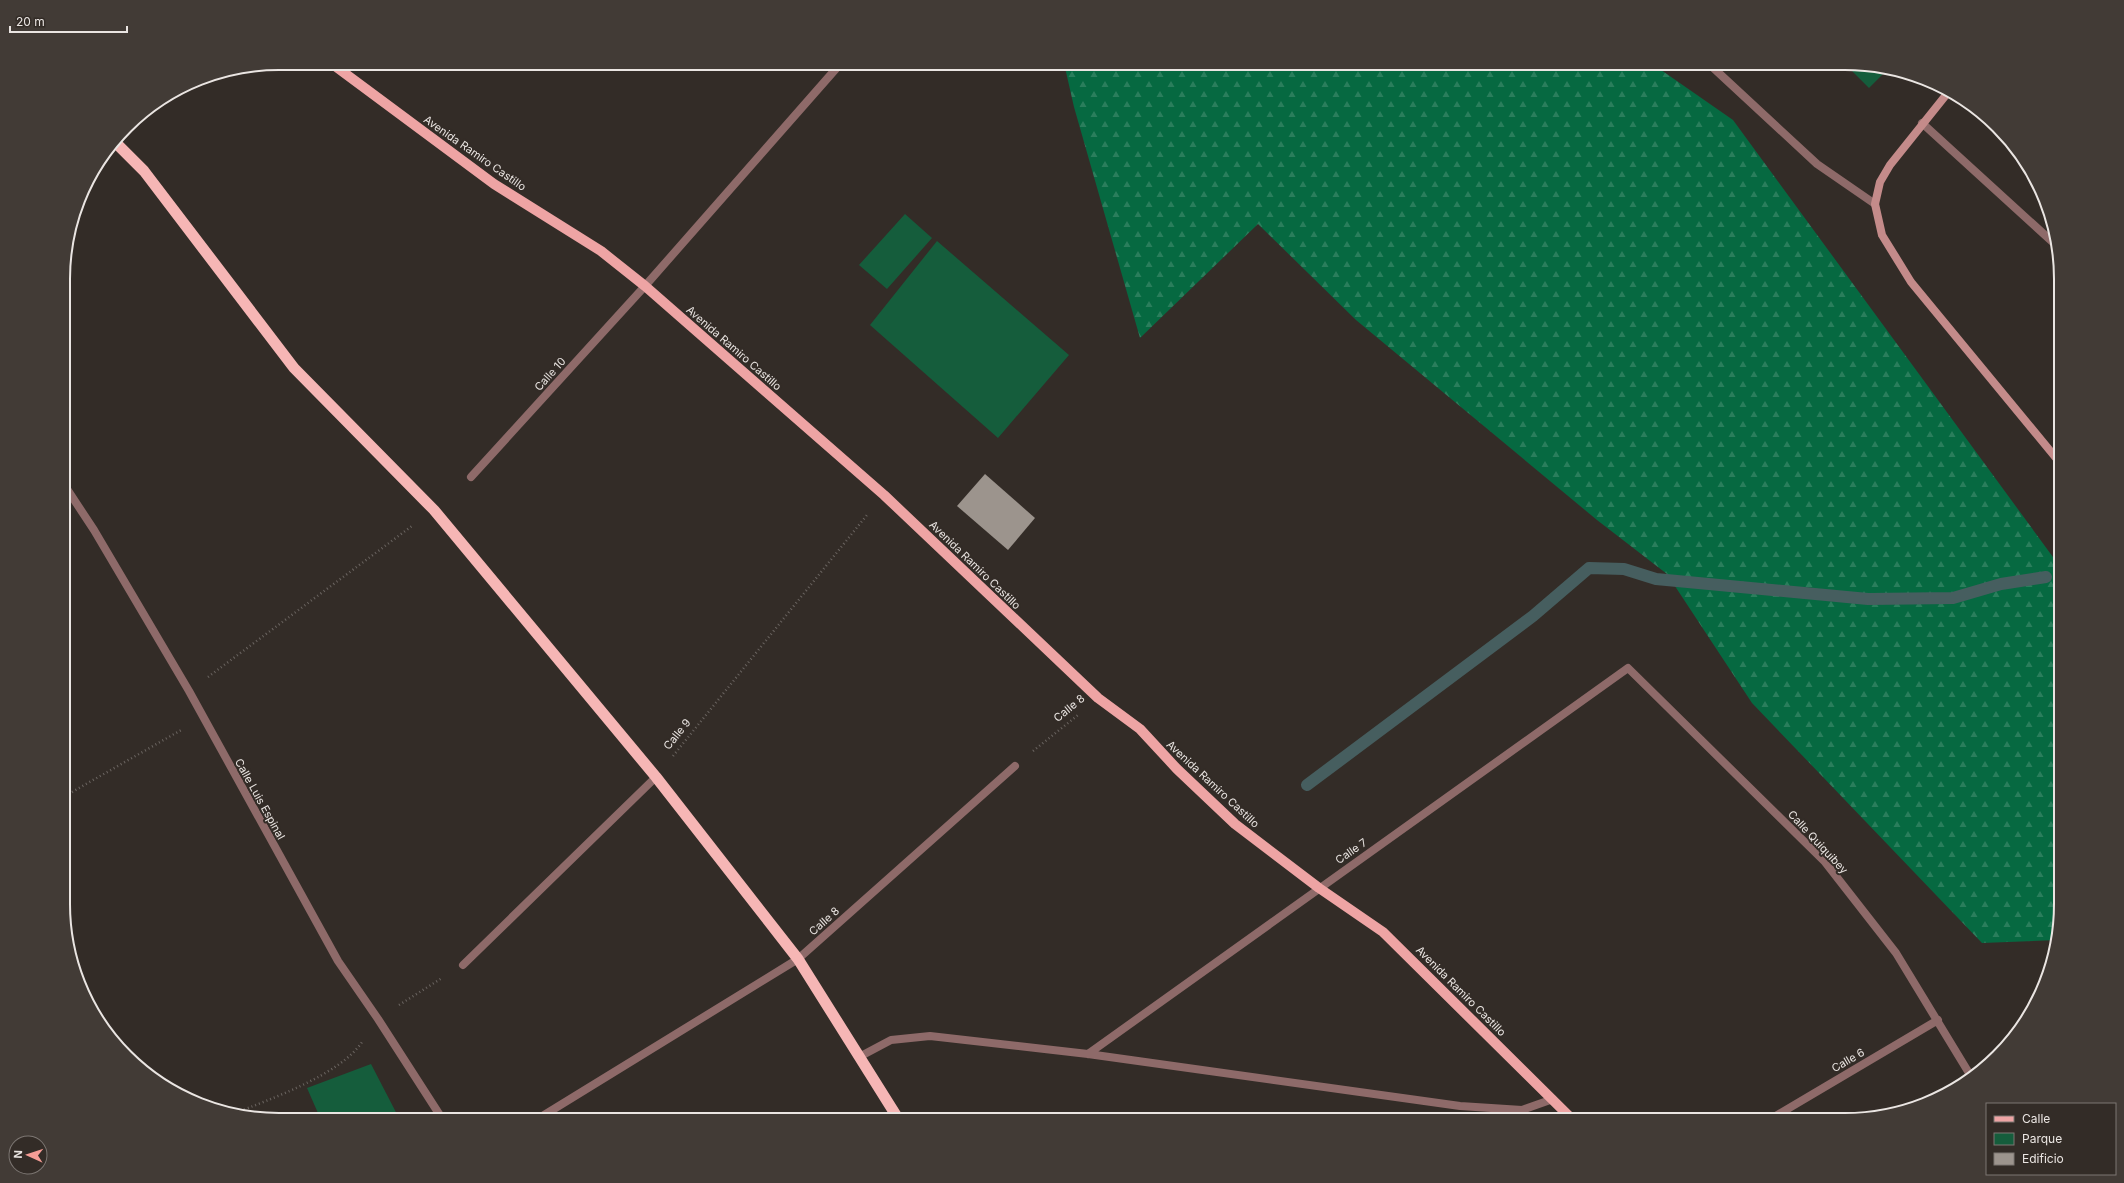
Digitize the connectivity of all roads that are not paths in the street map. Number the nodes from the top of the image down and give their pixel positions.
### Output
1 (340, 70) edge
2 (835, 70) edge
3 (1716, 70) edge
4 (1945, 96) edge
5 (1922, 123) junction
6 (118, 145) edge
7 (1875, 204) junction
8 (2050, 240) edge
9 (645, 286) junction
10 (2054, 457) edge
11 (471, 477) dead end
12 (70, 494) edge
13 (1628, 668) joint
14 (1015, 766) road end
15 (656, 777) junction
16 (1319, 888) junction
17 (798, 959) junction
18 (463, 965) road end
19 (1938, 1020) junction
20 (1088, 1054) junction
21 (859, 1057) junction
22 (1969, 1072) edge
23 (1553, 1099) junction
24 (438, 1113) edge
25 (547, 1113) edge
26 (895, 1113) edge
27 (1566, 1113) edge
28 (1781, 1113) edge

1 - 9 main road, Avenida Ramiro Castillo
2 - 9 street, Calle 10
3 - 7 street
4 - 5 main road
5 - 7 main road
5 - 8 street
6 - 15 highway
7 - 10 main road
9 - 11 street, Calle 10
9 - 16 main road, Avenida Ramiro Castillo
12 - 24 street, Calle Luis Espinal
13 - 16 street, Calle 7
13 - 19 street, Calle Quiquibey
14 - 17 street, Calle 8
15 - 17 highway
15 - 18 street
16 - 20 street, Calle 7
16 - 23 main road, Avenida Ramiro Castillo
17 - 21 highway
17 - 25 street, Calle 8
19 - 22 street, Calle Quiquibey
19 - 28 street, Calle 6
20 - 21 street
20 - 23 street
21 - 26 highway
23 - 27 main road, Avenida Ramiro Castillo

